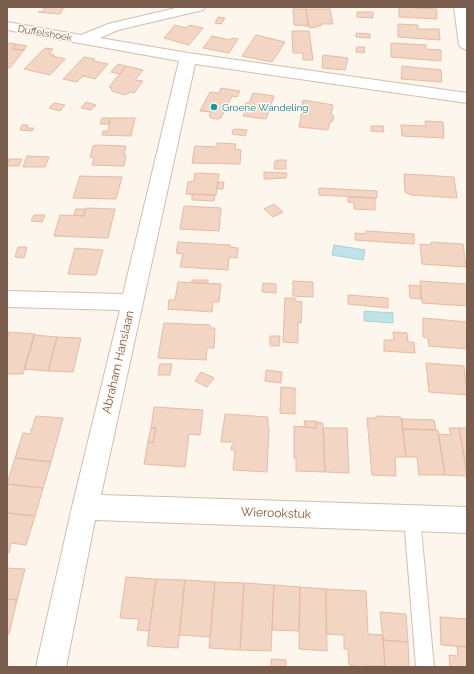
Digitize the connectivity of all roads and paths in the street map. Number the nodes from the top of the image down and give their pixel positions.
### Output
1 (198, 7) edge
2 (461, 7) edge
3 (7, 26) edge
4 (84, 40) junction
5 (467, 46) edge
6 (188, 58) junction
7 (467, 98) edge
8 (7, 299) edge
9 (132, 302) junction
10 (85, 507) junction
11 (412, 518) junction
12 (467, 520) edge
13 (51, 667) edge
14 (425, 667) edge

1 - 4 street, Duffelshoek
2 - 5 street
3 - 4 street, Duffelshoek
4 - 6 street
6 - 7 street
6 - 9 street, Abraham Hanslaan
8 - 9 street
9 - 10 street, Abraham Hanslaan
10 - 11 street, Wierookstuk
10 - 13 street, Abraham Hanslaan
11 - 12 street, Wierookstuk
11 - 14 lane

